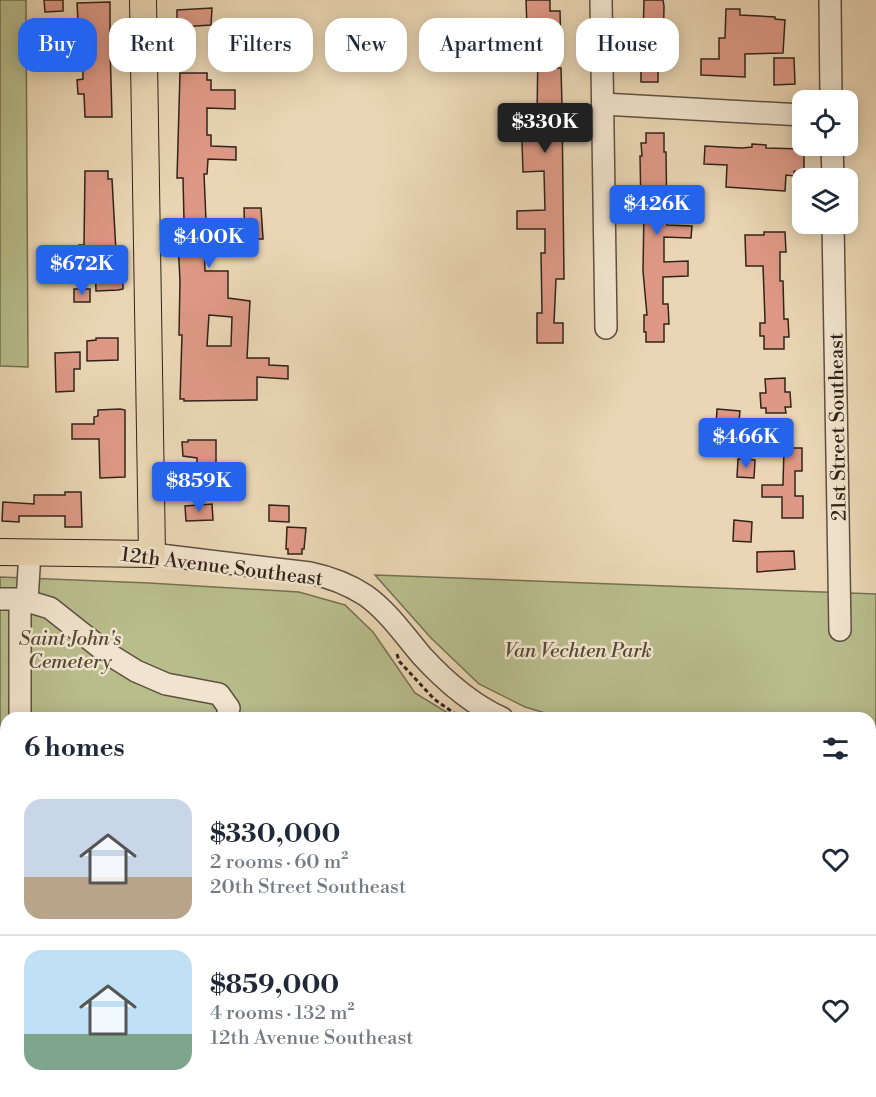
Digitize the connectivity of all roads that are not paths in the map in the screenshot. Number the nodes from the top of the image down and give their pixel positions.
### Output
1 (143, 0) edge
2 (601, 0) edge
3 (830, 0) edge
4 (831, 90) edge
5 (603, 104) junction
6 (792, 114) edge
7 (833, 234) edge
8 (606, 328) dead end
9 (0, 552) edge
10 (30, 552) junction
11 (153, 554) junction
12 (16, 600) edge
13 (840, 630) dead end
14 (20, 712) edge
15 (229, 712) edge
16 (492, 712) edge

1 - 11 main road
2 - 5 street
3 - 4 street
5 - 6 street
5 - 8 street
7 - 13 street, 21st Street Southeast
9 - 10 main road, 12th Avenue Southeast
10 - 11 main road, 12th Avenue Southeast
10 - 12 street
11 - 16 street, 12th Avenue Southeast
12 - 14 street
12 - 15 street

